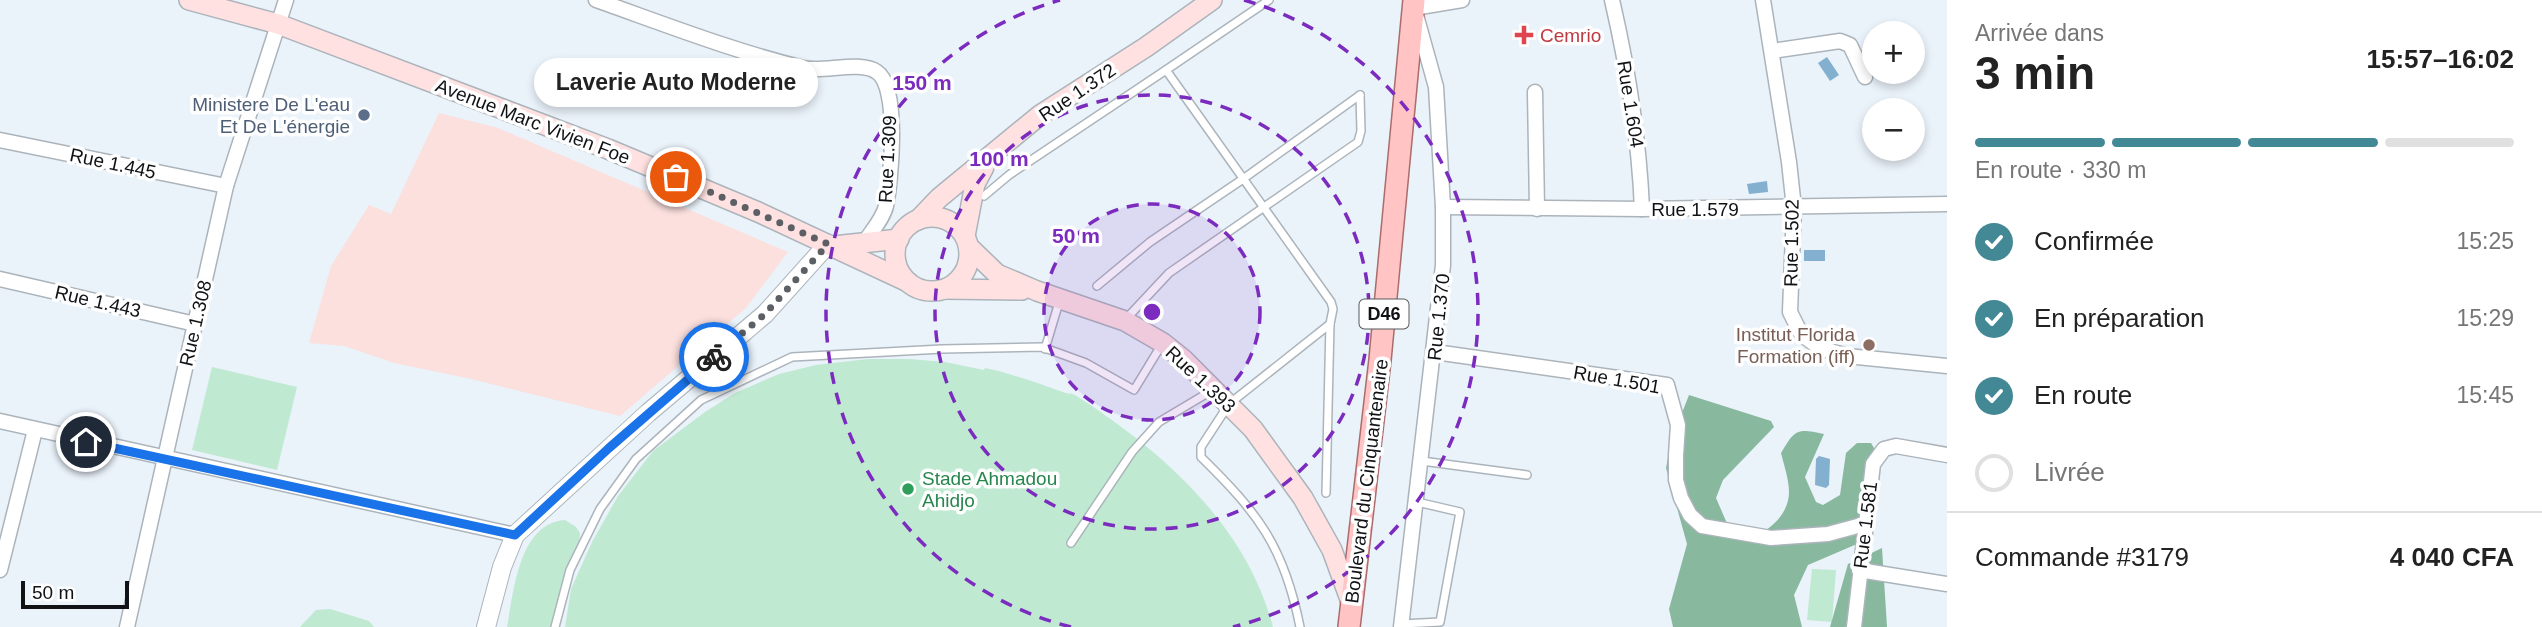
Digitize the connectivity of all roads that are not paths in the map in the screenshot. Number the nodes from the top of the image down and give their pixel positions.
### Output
1 (189, 0) edge
2 (286, 0) edge
3 (596, 0) edge
4 (1212, 0) edge
5 (1269, 0) edge
6 (1462, 0) edge
7 (1612, 0) edge
8 (1763, 0) edge
9 (1414, 4) edge
10 (278, 24) junction
11 (1772, 51) junction
12 (1166, 70) junction
13 (1862, 71) edge
14 (1535, 92) dead end
15 (0, 140) edge
16 (989, 157) junction
17 (1243, 179) junction
18 (226, 186) junction
19 (984, 196) dead end
20 (1947, 204) edge
21 (1263, 207) junction
22 (1444, 207) junction
23 (1794, 208) junction
24 (1537, 209) junction
25 (1642, 209) junction
26 (918, 220) junction
27 (899, 239) junction
28 (967, 241) junction
29 (864, 243) junction
30 (831, 245) junction
31 (0, 279) edge
32 (908, 282) junction
33 (1097, 286) dead end
34 (945, 289) junction
35 (1037, 291) junction
36 (1061, 299) junction
37 (1125, 321) junction
38 (195, 324) junction
39 (1330, 324) junction
40 (1163, 343) junction
41 (1045, 349) junction
42 (1435, 352) junction
43 (1947, 366) edge
44 (1214, 389) junction
45 (1229, 404) junction
46 (0, 421) edge
47 (35, 430) junction
48 (1947, 454) edge
49 (164, 459) junction
50 (1422, 461) junction
51 (1527, 475) dead end
52 (1326, 493) dead end
53 (1417, 502) junction
54 (1865, 524) junction
55 (515, 535) junction
56 (1071, 543) dead end
57 (0, 570) edge
58 (1859, 570) junction
59 (1947, 584) edge
60 (1351, 602) junction
61 (1857, 625) edge
62 (1402, 626) edge
63 (127, 627) edge
64 (485, 627) edge
65 (555, 627) edge
66 (1300, 627) edge
67 (1349, 627) edge

1 - 10 main road, Avenue Marc Vivien Foe
2 - 10 street, Rue 1.308
3 - 29 street, Rue 1.309
4 - 16 main road, Rue 1.372
5 - 12 lane
6 - 9 street
7 - 25 street, Rue 1.604
8 - 11 street, Rue 1.502
9 - 22 street, Rue 1.370
9 - 60 main road, Boulevard du Cinquantenaire / D46
10 - 18 street, Rue 1.308
10 - 30 main road, Avenue Marc Vivien Foe
11 - 13 street
11 - 23 street, Rue 1.502
12 - 17 lane
12 - 19 lane
14 - 24 street
15 - 18 street, Rue 1.445
16 - 26 main road, Rue 1.372
16 - 28 main road
17 - 21 lane
17 - 21 lane
17 - 33 lane
18 - 38 street, Rue 1.308
20 - 23 street, Rue 1.579
21 - 37 lane
21 - 39 lane
22 - 24 street, Rue 1.579
22 - 42 street, Rue 1.370
23 - 25 street, Rue 1.579
23 - 43 street, Rue 1.502
24 - 25 street, Rue 1.579
26 - 27 main road
26 - 28 main road
27 - 29 main road
27 - 32 main road
28 - 34 main road
28 - 35 main road, Rue 1.393
29 - 30 main road
30 - 32 main road, Avenue Marc Vivien Foe
30 - 55 street
31 - 38 street, Rue 1.443
32 - 34 main road
34 - 35 main road
35 - 36 main road, Rue 1.393
36 - 37 main road, Rue 1.393
36 - 41 lane
37 - 40 main road, Rue 1.393
38 - 49 street, Rue 1.308
39 - 45 lane
39 - 52 lane
40 - 41 lane
40 - 44 main road, Rue 1.393
41 - 65 lane
42 - 50 street, Rue 1.370
42 - 54 street, Rue 1.501
44 - 45 main road, Rue 1.393
44 - 56 lane
45 - 60 main road, Rue 1.393
45 - 66 lane
46 - 47 street
47 - 49 street
47 - 57 street
48 - 54 street, Rue 1.581
49 - 55 street
49 - 63 street, Rue 1.308
50 - 51 lane
50 - 53 street, Rue 1.370
53 - 62 street, Rue 1.370
53 - 62 lane
54 - 58 street, Rue 1.581
55 - 64 street
58 - 59 street
58 - 61 street, Rue 1.581
60 - 67 main road, Boulevard du Cinquantenaire / D46

